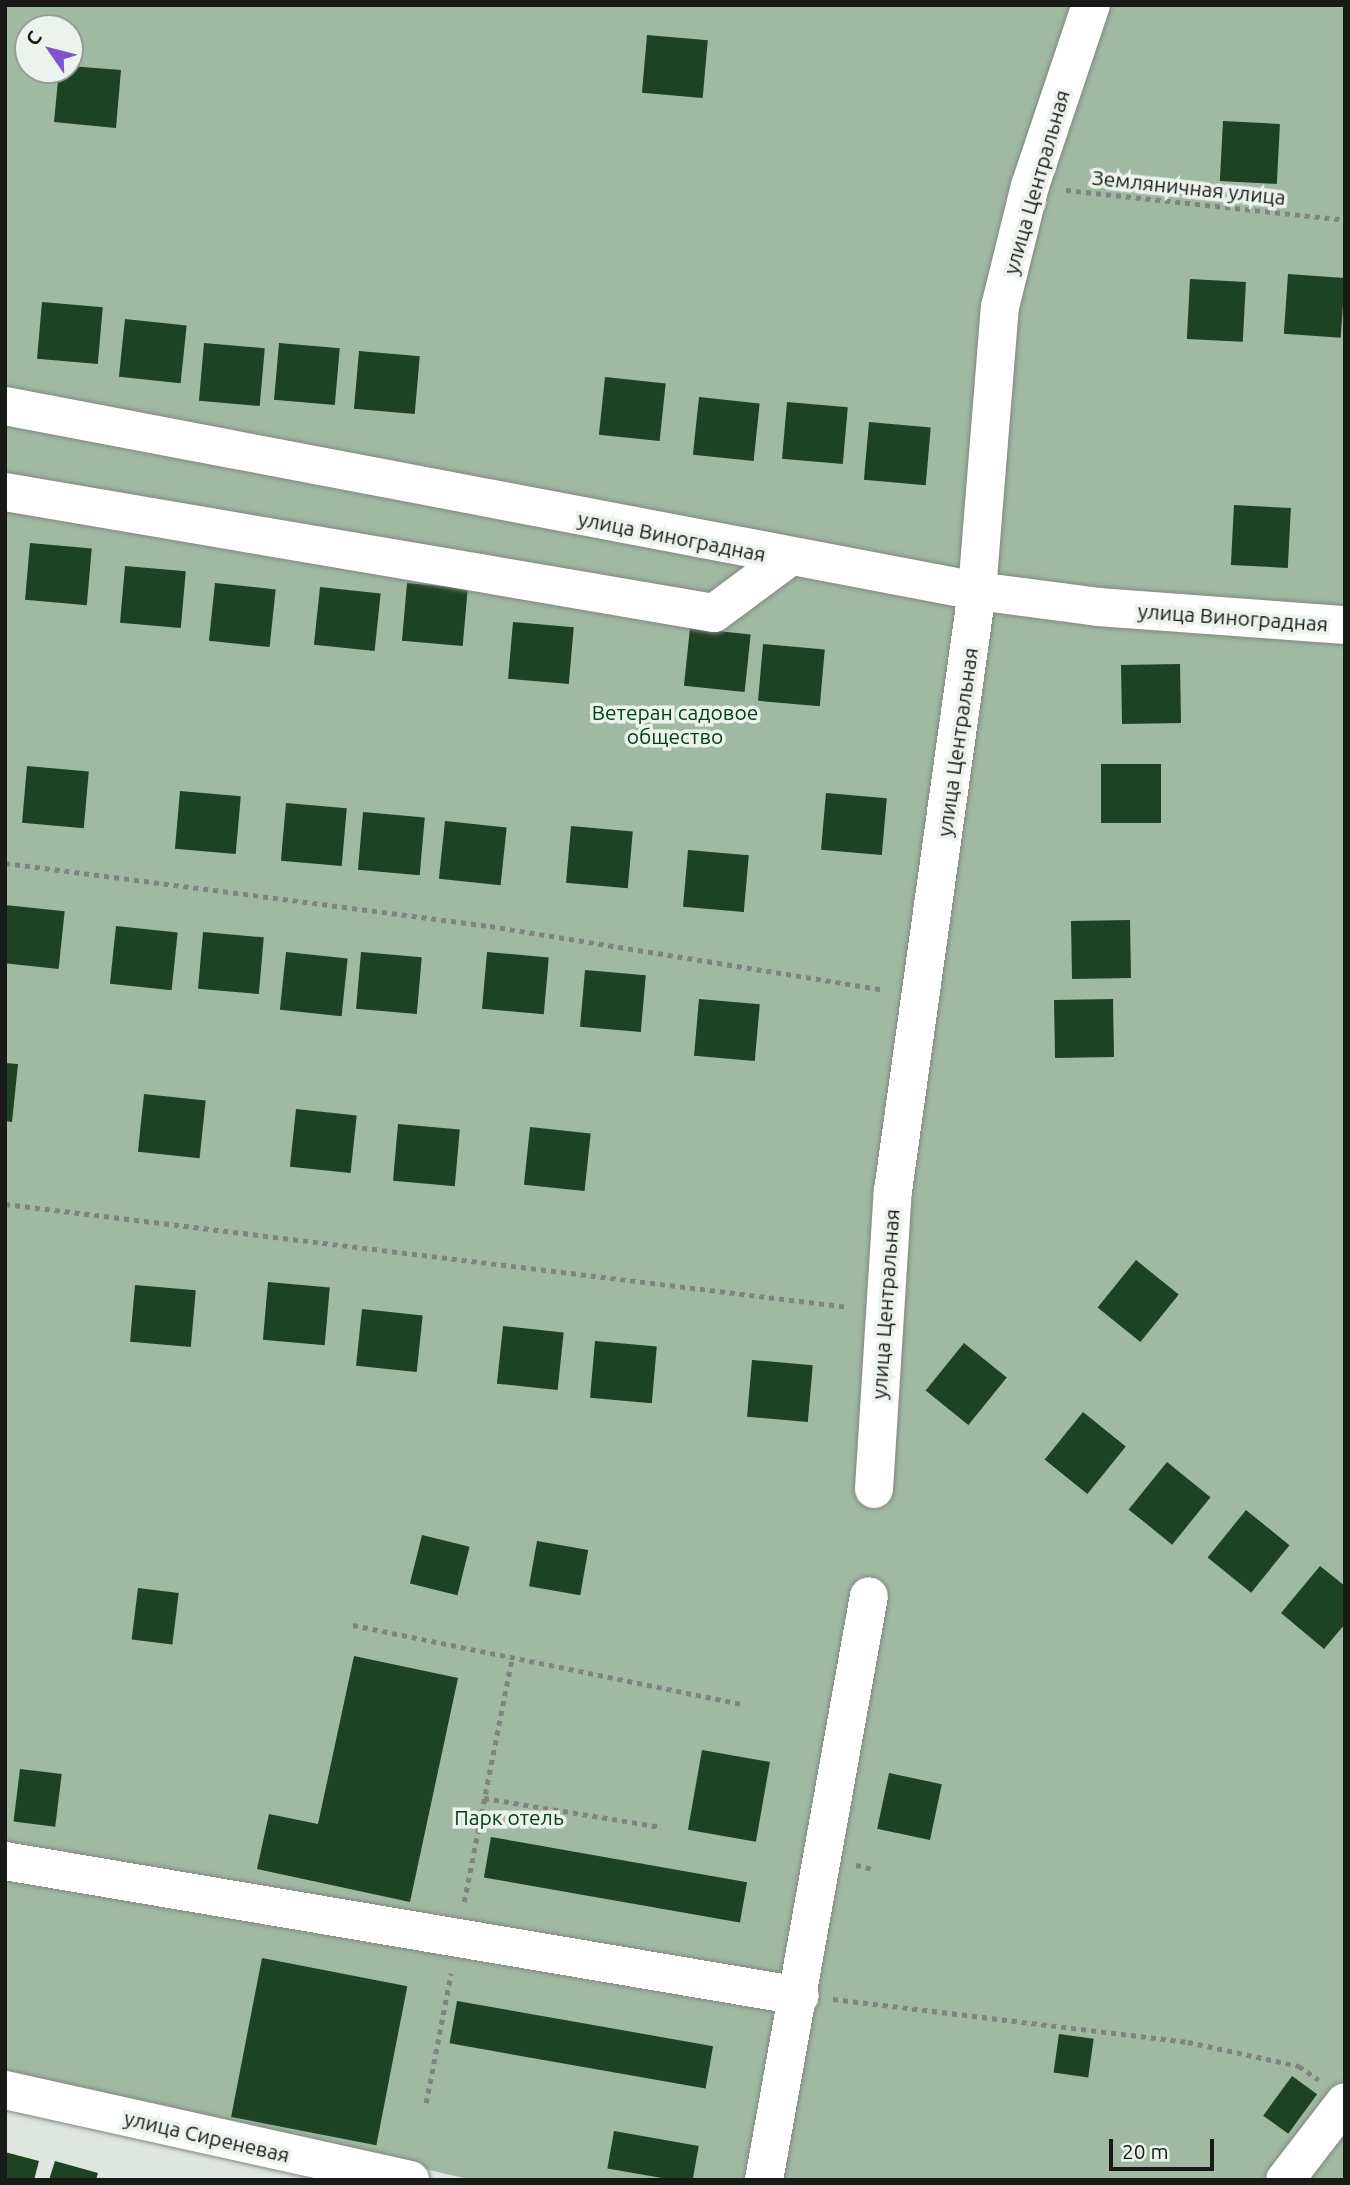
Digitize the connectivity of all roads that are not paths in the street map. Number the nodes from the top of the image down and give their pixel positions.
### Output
1 (1091, 5) edge
2 (5, 406) edge
3 (5, 492) edge
4 (788, 558) junction
5 (977, 590) junction
6 (1345, 625) edge
7 (873, 1489) dead end
8 (869, 1596) dead end
9 (5, 1861) edge
10 (800, 1996) junction
11 (5, 2090) edge
12 (1336, 2094) edge
13 (410, 2180) edge
14 (764, 2180) edge
15 (1285, 2180) edge

1 - 5 street, улица Центральная
2 - 4 street, улица Виноградная
3 - 4 street
4 - 5 street, улица Виноградная
5 - 6 street, улица Виноградная
5 - 7 street, улица Центральная
8 - 10 street
9 - 10 street
10 - 14 street
11 - 13 street, улица Сиреневая
12 - 15 street

